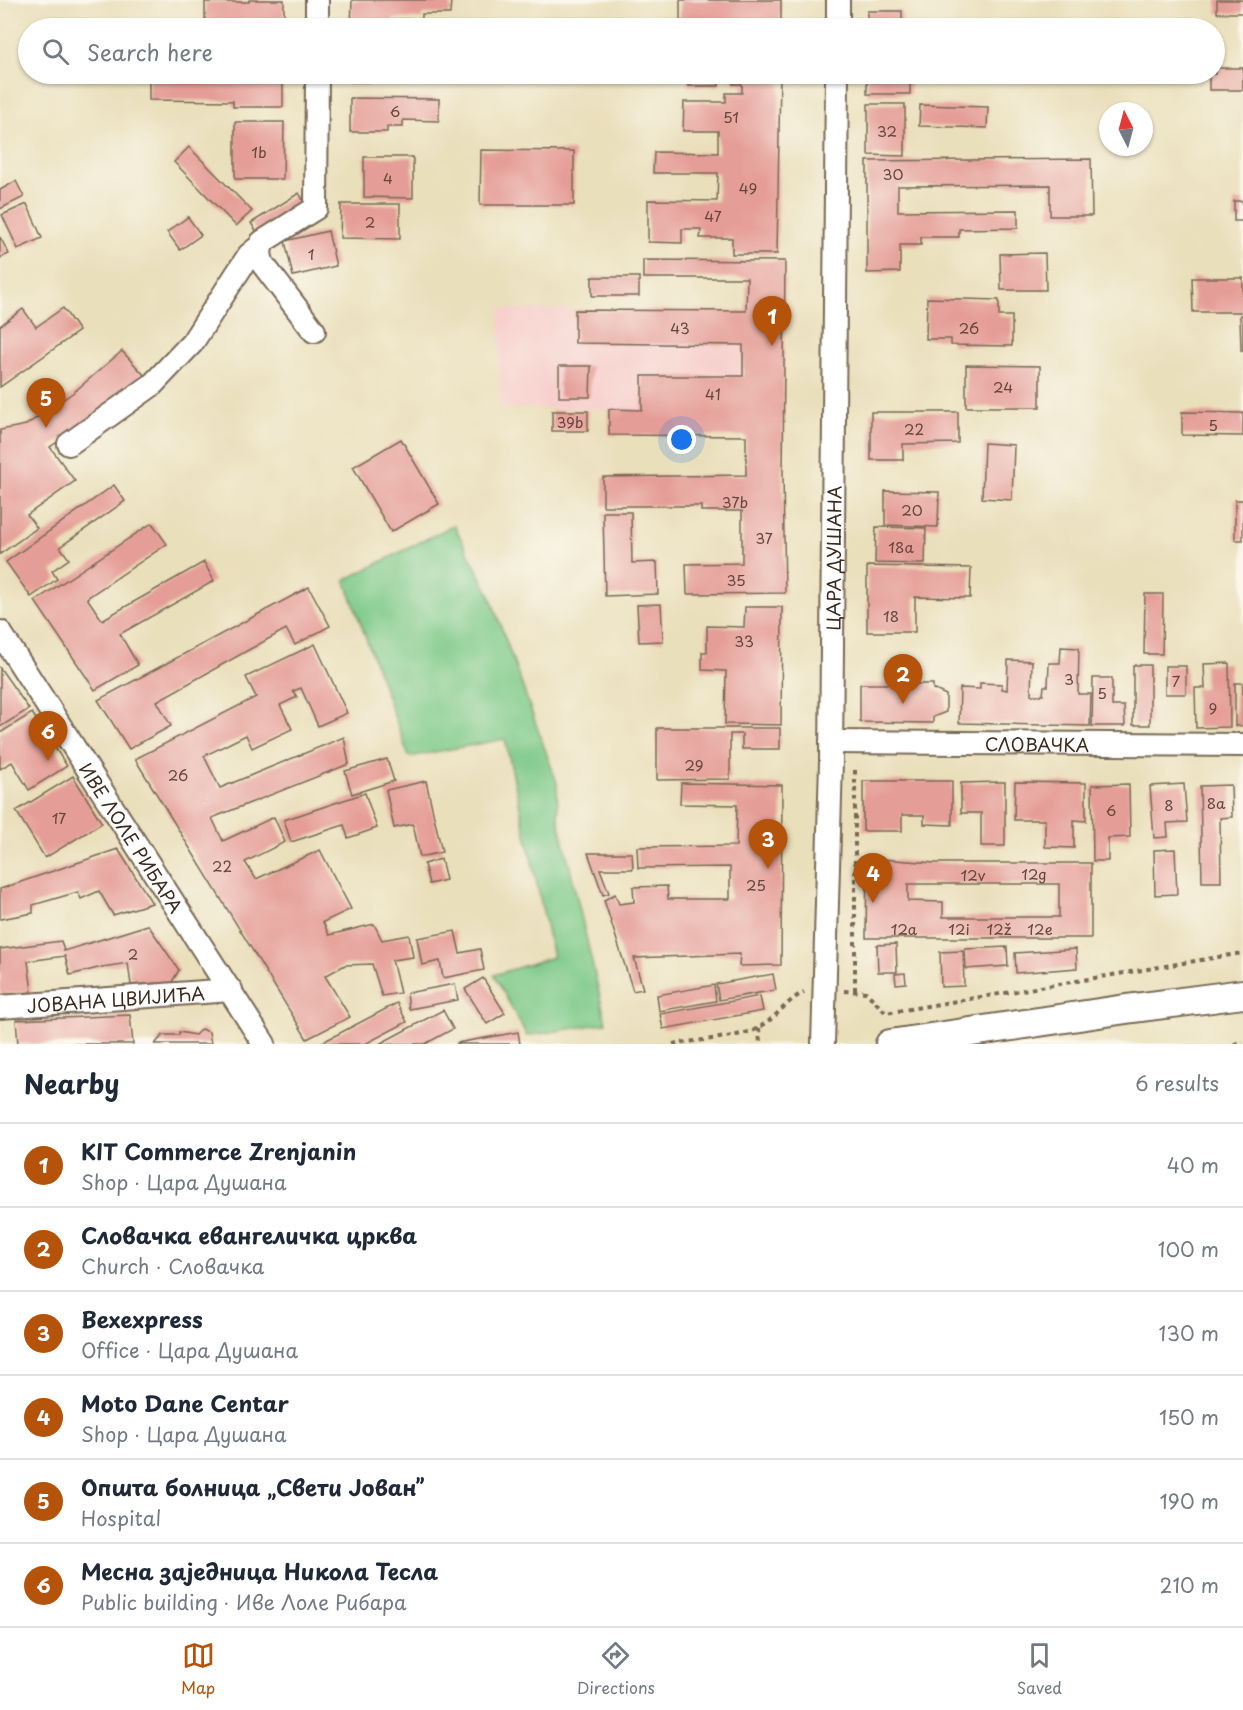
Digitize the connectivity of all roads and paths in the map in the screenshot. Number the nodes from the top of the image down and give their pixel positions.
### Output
1 (317, 0) edge
2 (838, 0) edge
3 (317, 18) edge
4 (838, 18) edge
5 (317, 84) edge
6 (837, 84) edge
7 (260, 246) junction
8 (314, 331) dead end
9 (69, 444) dead end
10 (0, 632) edge
11 (831, 742) junction
12 (1243, 745) edge
13 (1243, 953) edge
14 (231, 990) junction
15 (825, 991) junction
16 (1243, 994) edge
17 (0, 1007) edge
18 (759, 1028) junction
19 (1243, 1042) edge
20 (264, 1044) edge
21 (673, 1044) edge
22 (760, 1044) edge
23 (823, 1044) edge
24 (890, 1044) edge
25 (1234, 1044) edge

1 - 3 street
2 - 4 street
5 - 7 street
6 - 11 street, ЦАРА ДУШАНА
7 - 8 street
7 - 9 street
10 - 14 street, ИВЕ ЛОЛЕ РИБАРА
11 - 12 street, СЛОВАЧКА
11 - 15 street, ЦАРА ДУШАНА
13 - 15 path
14 - 17 street, ЈОВАНА ЦВИЈИЋА
14 - 20 street, ИВЕ ЛОЛЕ РИБАРА
15 - 18 path
15 - 23 street, ЦАРА ДУШАНА
16 - 24 main road
18 - 21 path
18 - 22 path
19 - 25 path

